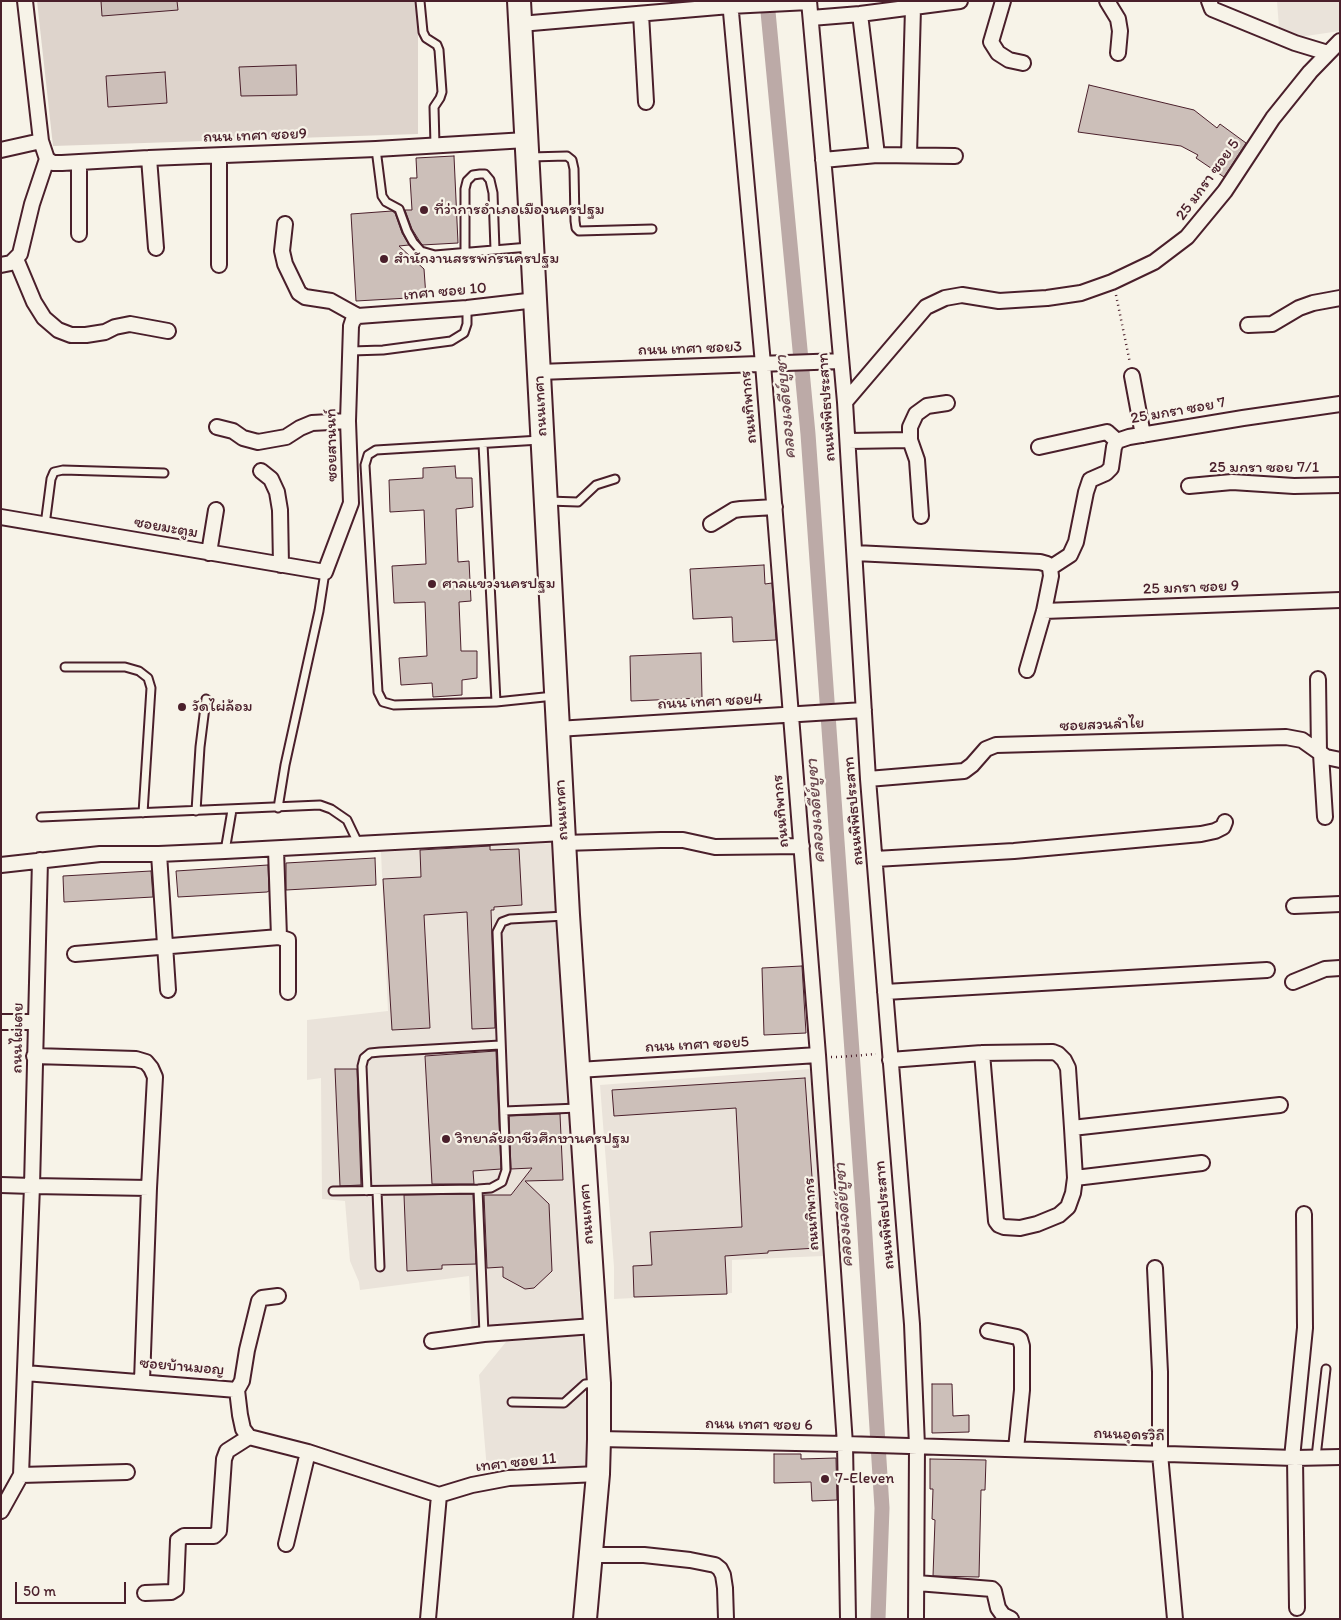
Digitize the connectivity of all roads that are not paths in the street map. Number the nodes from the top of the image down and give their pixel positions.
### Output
1 (26, 1) edge
2 (420, 1) edge
3 (519, 1) edge
4 (809, 1) edge
5 (960, 1) edge
6 (1003, 1) edge
7 (1107, 1) edge
8 (1209, 1) edge
9 (730, 4) edge
10 (913, 8) junction
11 (641, 14) junction
12 (860, 14) junction
13 (811, 18) junction
14 (520, 24) junction
15 (1340, 40) edge
16 (1118, 53) dead end
17 (1328, 53) junction
18 (1023, 63) dead end
19 (646, 102) dead end
20 (41, 141) junction
21 (435, 145) junction
22 (527, 148) junction
23 (376, 149) junction
24 (1, 150) edge
25 (877, 155) junction
26 (909, 155) junction
27 (219, 156) junction
28 (955, 156) dead end
29 (149, 158) junction
30 (47, 159) junction
31 (823, 160) junction
32 (79, 163) junction
33 (285, 224) dead end
34 (652, 229) dead end
35 (79, 234) dead end
36 (532, 246) junction
37 (156, 248) dead end
38 (495, 250) junction
39 (466, 253) junction
40 (16, 260) junction
41 (1, 264) edge
42 (219, 265) dead end
43 (1340, 298) edge
44 (536, 300) junction
45 (467, 308) junction
46 (358, 316) junction
47 (1248, 325) dead end
48 (168, 331) dead end
49 (351, 351) junction
50 (835, 362) junction
51 (763, 364) junction
52 (540, 372) junction
53 (1132, 376) road end
54 (845, 402) junction
55 (947, 403) dead end
56 (1340, 404) edge
57 (348, 421) junction
58 (217, 427) dead end
59 (1142, 435) junction
60 (543, 440) junction
61 (910, 440) junction
62 (848, 441) junction
63 (1117, 441) junction
64 (483, 444) junction
65 (1039, 447) dead end
66 (261, 471) dead end
67 (164, 473) dead end
68 (615, 479) dead end
69 (1340, 485) edge
70 (1189, 486) dead end
71 (545, 502) junction
72 (774, 507) junction
73 (216, 510) dead end
74 (921, 516) dead end
75 (1, 517) edge
76 (711, 524) dead end
77 (45, 525) junction
78 (209, 553) junction
79 (855, 553) junction
80 (281, 565) junction
81 (1050, 568) junction
82 (325, 572) junction
83 (1340, 600) edge
84 (1044, 611) junction
85 (65, 667) dead end
86 (1027, 670) dead end
87 (1318, 679) dead end
88 (557, 695) junction
89 (206, 700) dead end
90 (496, 702) junction
91 (858, 711) junction
92 (791, 715) junction
93 (557, 728) junction
94 (1320, 753) junction
95 (1340, 760) edge
96 (868, 779) junction
97 (278, 808) junction
98 (232, 810) junction
99 (196, 811) junction
100 (143, 813) junction
101 (1325, 817) dead end
102 (41, 818) dead end
103 (1225, 822) dead end
104 (564, 838) junction
105 (358, 843) junction
106 (802, 846) junction
107 (276, 849) junction
108 (225, 851) junction
109 (159, 854) junction
110 (40, 860) junction
111 (875, 860) junction
112 (1, 865) edge
113 (1340, 904) edge
114 (1294, 906) dead end
115 (568, 915) junction
116 (279, 937) junction
117 (165, 947) junction
118 (75, 954) dead end
119 (1340, 968) edge
120 (1267, 970) dead end
121 (1293, 982) dead end
122 (168, 990) dead end
123 (288, 992) dead end
124 (885, 992) junction
125 (1, 1022) edge
126 (35, 1022) junction
127 (500, 1045) junction
128 (982, 1053) junction
129 (818, 1055) junction
130 (34, 1056) junction
131 (890, 1060) junction
132 (578, 1070) junction
133 (1280, 1105) dead end
134 (581, 1108) junction
135 (504, 1112) junction
136 (1072, 1128) junction
137 (1202, 1163) dead end
138 (1075, 1178) junction
139 (1, 1185) edge
140 (32, 1186) junction
141 (149, 1188) junction
142 (478, 1189) junction
143 (367, 1191) junction
144 (378, 1191) junction
145 (332, 1192) dead end
146 (1304, 1214) dead end
147 (380, 1267) dead end
148 (1155, 1268) dead end
149 (278, 1296) dead end
150 (594, 1326) junction
151 (988, 1331) dead end
152 (484, 1334) junction
153 (432, 1341) dead end
154 (1326, 1369) dead end
155 (25, 1373) junction
156 (142, 1381) junction
157 (599, 1383) junction
158 (237, 1390) junction
159 (512, 1402) dead end
160 (249, 1437) junction
161 (599, 1439) junction
162 (845, 1444) junction
163 (917, 1446) junction
164 (1016, 1449) junction
165 (308, 1452) junction
166 (1160, 1454) junction
167 (1316, 1457) junction
168 (1340, 1457) edge
169 (1293, 1458) junction
170 (127, 1472) dead end
171 (21, 1474) junction
172 (598, 1474) junction
173 (439, 1495) junction
174 (1, 1511) edge
175 (286, 1544) dead end
176 (591, 1555) junction
177 (917, 1583) junction
178 (145, 1592) dead end
179 (1297, 1608) dead end
180 (428, 1619) edge
181 (585, 1619) edge
182 (726, 1619) edge
183 (848, 1619) edge
184 (916, 1619) edge
185 (1011, 1619) edge
186 (1175, 1619) edge

1 - 20 street
2 - 21 lane
3 - 14 main road, ถนนเทศา
4 - 9 street
4 - 13 street, ถนนพิพิธประสาท
5 - 10 street
6 - 18 street
7 - 16 street
8 - 17 street
9 - 11 street
9 - 51 street, ถนนทิพากร
10 - 12 street
10 - 26 street
11 - 14 street
11 - 19 street
12 - 13 street
12 - 25 street
13 - 31 street, ถนนพิพิธประสาท
14 - 22 main road, ถนนเทศา
15 - 17 street, 25 มกรา ซอย 5
17 - 54 street, 25 มกรา ซอย 5
20 - 24 street
20 - 30 street
21 - 22 street, ถนน เทศา ซอย9
21 - 23 street, ถนน เทศา ซอย9
22 - 34 lane
22 - 36 main road, ถนนเทศา
23 - 27 street, ถนน เทศา ซอย9
23 - 39 lane
25 - 26 street
25 - 31 street
26 - 28 street
27 - 29 street, ถนน เทศา ซอย9
27 - 42 street
29 - 32 street, ถนน เทศา ซอย9
29 - 37 street
30 - 32 street, ถนน เทศา ซอย9
30 - 40 street
31 - 50 street, ถนนพิพิธประสาท
32 - 35 street
33 - 46 street
36 - 38 lane
36 - 44 main road, ถนนเทศา
38 - 39 lane
38 - 39 lane
40 - 41 street
40 - 48 street
43 - 47 street
44 - 45 street, เทศา ซอย 10
44 - 52 main road, ถนนเทศา
45 - 46 street, เทศา ซอย 10
45 - 49 lane
46 - 49 street, ซอยสานนท์
49 - 57 street, ซอยสานนท์
50 - 51 street, ถนน เทศา ซอย3
50 - 54 street, ถนนพิพิธประสาท
51 - 52 street, ถนน เทศา ซอย3
51 - 72 street, ถนนทิพากร
52 - 60 main road, ถนนเทศา
53 - 59 street
54 - 62 street, ถนนพิพิธประสาท
55 - 61 street
56 - 59 street, 25 มกรา ซอย 7
57 - 58 street
57 - 82 street, ซอยสานนท์
59 - 63 street, 25 มกรา ซอย 7
60 - 64 lane
60 - 71 main road, ถนนเทศา
61 - 62 street
61 - 74 street
62 - 79 street, ถนนพิพิธประสาท
63 - 65 street
63 - 81 street, 25 มกรา ซอย 7
64 - 90 lane
64 - 90 lane
66 - 80 street
67 - 77 lane
68 - 71 lane
69 - 70 street, 25 มกรา ซอย 7/1
71 - 88 main road, ถนนเทศา
72 - 76 street
72 - 92 street, ถนนทิพากร
73 - 78 street
75 - 77 street, ซอยมะตูม
77 - 78 street, ซอยมะตูม
78 - 80 street, ซอยมะตูม
79 - 81 street
79 - 91 street, ถนนพิพิธประสาท
80 - 82 street, ซอยมะตูม
81 - 84 street
82 - 97 lane
83 - 84 street, 25 มกรา ซอย 9
84 - 86 street
85 - 100 lane
87 - 94 street
88 - 90 lane
88 - 93 main road, ถนนเทศา
89 - 99 lane
91 - 92 street, ถนน เทศา ซอย4
91 - 96 street, ถนนพิพิธประสาท
92 - 93 street, ถนน เทศา ซอย4
92 - 106 street, ถนนทิพากร
93 - 104 main road, ถนนเทศา
94 - 95 street, ซอยสวนลำไย
94 - 96 street, ซอยสวนลำไย
94 - 101 street
96 - 111 street, ถนนพิพิธประสาท
97 - 98 lane
97 - 105 lane
98 - 99 lane
98 - 108 lane
99 - 100 lane
100 - 102 lane
103 - 111 street
104 - 105 street
104 - 106 street
104 - 115 main road, ถนนเทศา
105 - 107 street
106 - 129 street, ถนนทิพากร
107 - 108 street
107 - 116 street
108 - 109 street
109 - 110 street
109 - 117 street
110 - 112 street
110 - 126 street, ถนนไผ่เตย
111 - 124 street, ถนนพิพิธประสาท
113 - 114 street
115 - 127 lane
115 - 132 main road, ถนนเทศา
116 - 117 street
116 - 123 street
117 - 118 street
117 - 122 street
119 - 121 street
120 - 124 street
124 - 131 street, ถนนพิพิธประสาท
125 - 126 street
126 - 130 street, ถนนไผ่เตย
127 - 135 lane
127 - 143 lane
128 - 131 street
128 - 136 street
128 - 138 street
129 - 132 street, ถนน เทศา ซอย5
129 - 162 street, ถนนทิพากร
130 - 140 street, ถนนไผ่เตย
130 - 141 street
131 - 163 street, ถนนพิพิธประสาท
132 - 134 main road, ถนนเทศา
133 - 136 street
134 - 135 lane
134 - 150 main road, ถนนเทศา
135 - 142 lane
136 - 138 street
137 - 138 street
139 - 140 street
140 - 141 street
140 - 155 street, ถนนไผ่เตย
141 - 156 street
142 - 144 lane
142 - 152 lane
143 - 144 lane
143 - 145 lane
144 - 147 lane
146 - 169 street
148 - 166 street
149 - 158 street
150 - 152 street
150 - 157 main road, ถนนเทศา
151 - 164 street
152 - 153 street
154 - 167 lane
155 - 156 street, ซอยบ้านมอญ
155 - 171 street, ถนนไผ่เตย
156 - 158 street, ซอยบ้านมอญ
157 - 159 lane
157 - 161 main road, ถนนเทศา
158 - 160 street, ซอยบ้านมอญ
160 - 165 street
160 - 178 street
161 - 162 street, ถนน เทศา ซอย 6
161 - 172 main road, ถนนเทศา
162 - 163 street, ถนน เทศา ซอย 6
162 - 183 street, ถนนทิพากร
163 - 164 street, ถนนอุดรวิถี
163 - 177 street, ถนนพิพิธประสาท
164 - 166 street, ถนนอุดรวิถี
165 - 173 street
165 - 175 street
166 - 169 street, ถนนอุดรวิถี
166 - 186 street
167 - 168 street, ถนนอุดรวิถี
167 - 169 street, ถนนอุดรวิถี
169 - 179 street
170 - 171 street
171 - 174 street
172 - 173 street, เทศา ซอย 11
172 - 176 main road, ถนนเทศา
173 - 180 street
176 - 181 main road, ถนนเทศา
176 - 182 street
177 - 184 street, ถนนพิพิธประสาท
177 - 185 street

